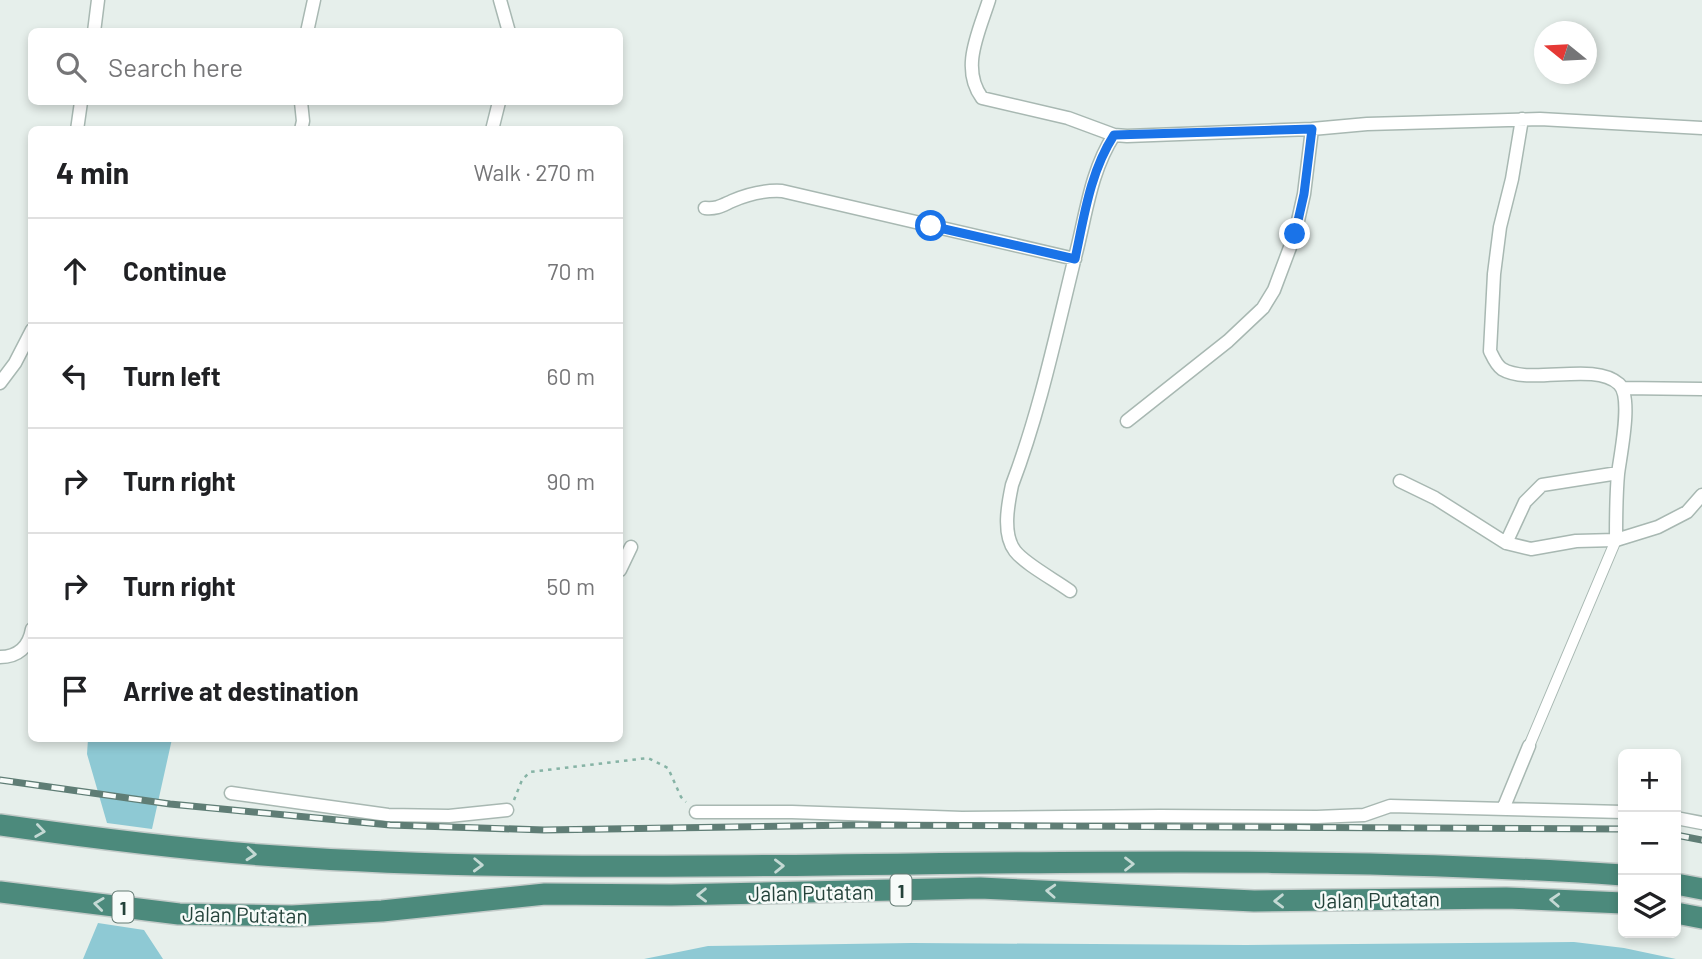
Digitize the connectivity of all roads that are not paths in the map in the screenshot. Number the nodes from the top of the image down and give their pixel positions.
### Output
1 (98, 0) edge
2 (314, 0) edge
3 (499, 0) edge
4 (989, 0) edge
5 (94, 28) edge
6 (308, 28) edge
7 (508, 28) edge
8 (81, 105) edge
9 (300, 105) edge
10 (498, 105) edge
11 (1522, 120) junction
12 (78, 126) edge
13 (302, 126) edge
14 (493, 126) edge
15 (1702, 128) edge
16 (1312, 129) junction
17 (1114, 135) junction
18 (705, 208) dead end
19 (1075, 259) junction
20 (28, 338) edge
21 (0, 383) edge
22 (1622, 388) junction
23 (1702, 389) edge
24 (1127, 421) dead end
25 (1618, 473) junction
26 (1400, 481) dead end
27 (1702, 495) edge
28 (1616, 540) junction
29 (1506, 543) junction
30 (631, 547) dead end
31 (623, 564) edge
32 (1070, 591) dead end
33 (28, 640) edge
34 (0, 657) edge
35 (1529, 746) joint
36 (231, 793) dead end
37 (1503, 809) junction
38 (507, 810) road end
39 (696, 812) road end
40 (1618, 812) edge
41 (1681, 819) edge
42 (1702, 823) edge
43 (0, 825) edge
44 (918, 864) junction
45 (643, 867) junction
46 (1618, 876) edge
47 (1681, 885) edge
48 (980, 888) junction
49 (1702, 889) edge
50 (0, 892) edge
51 (671, 895) junction
52 (1618, 903) edge
53 (1681, 914) edge
54 (1702, 918) edge

1 - 5 street
2 - 6 street
3 - 7 street
4 - 17 street
8 - 12 street
9 - 13 street
10 - 14 street
11 - 15 street
11 - 16 street
11 - 22 street
16 - 17 street
16 - 24 street
17 - 19 street
18 - 19 street
19 - 32 street
20 - 21 street
22 - 23 street
22 - 25 street
25 - 28 street
25 - 29 street
26 - 29 street
27 - 28 street
28 - 29 street
28 - 35 street
30 - 31 street
33 - 34 street
35 - 37 street
36 - 38 street
37 - 39 street
37 - 40 street
41 - 42 street
43 -> 45 highway, Jalan Putatan / 1
45 -> 44 highway, Jalan Putatan / 1
44 -> 46 highway, Jalan Putatan / 1
44 - 48 highway
45 - 51 highway
47 - 49 highway
48 -> 51 highway, Jalan Putatan / 1
52 -> 48 highway, Jalan Putatan / 1
51 -> 50 highway, Jalan Putatan / 1
53 - 54 highway

